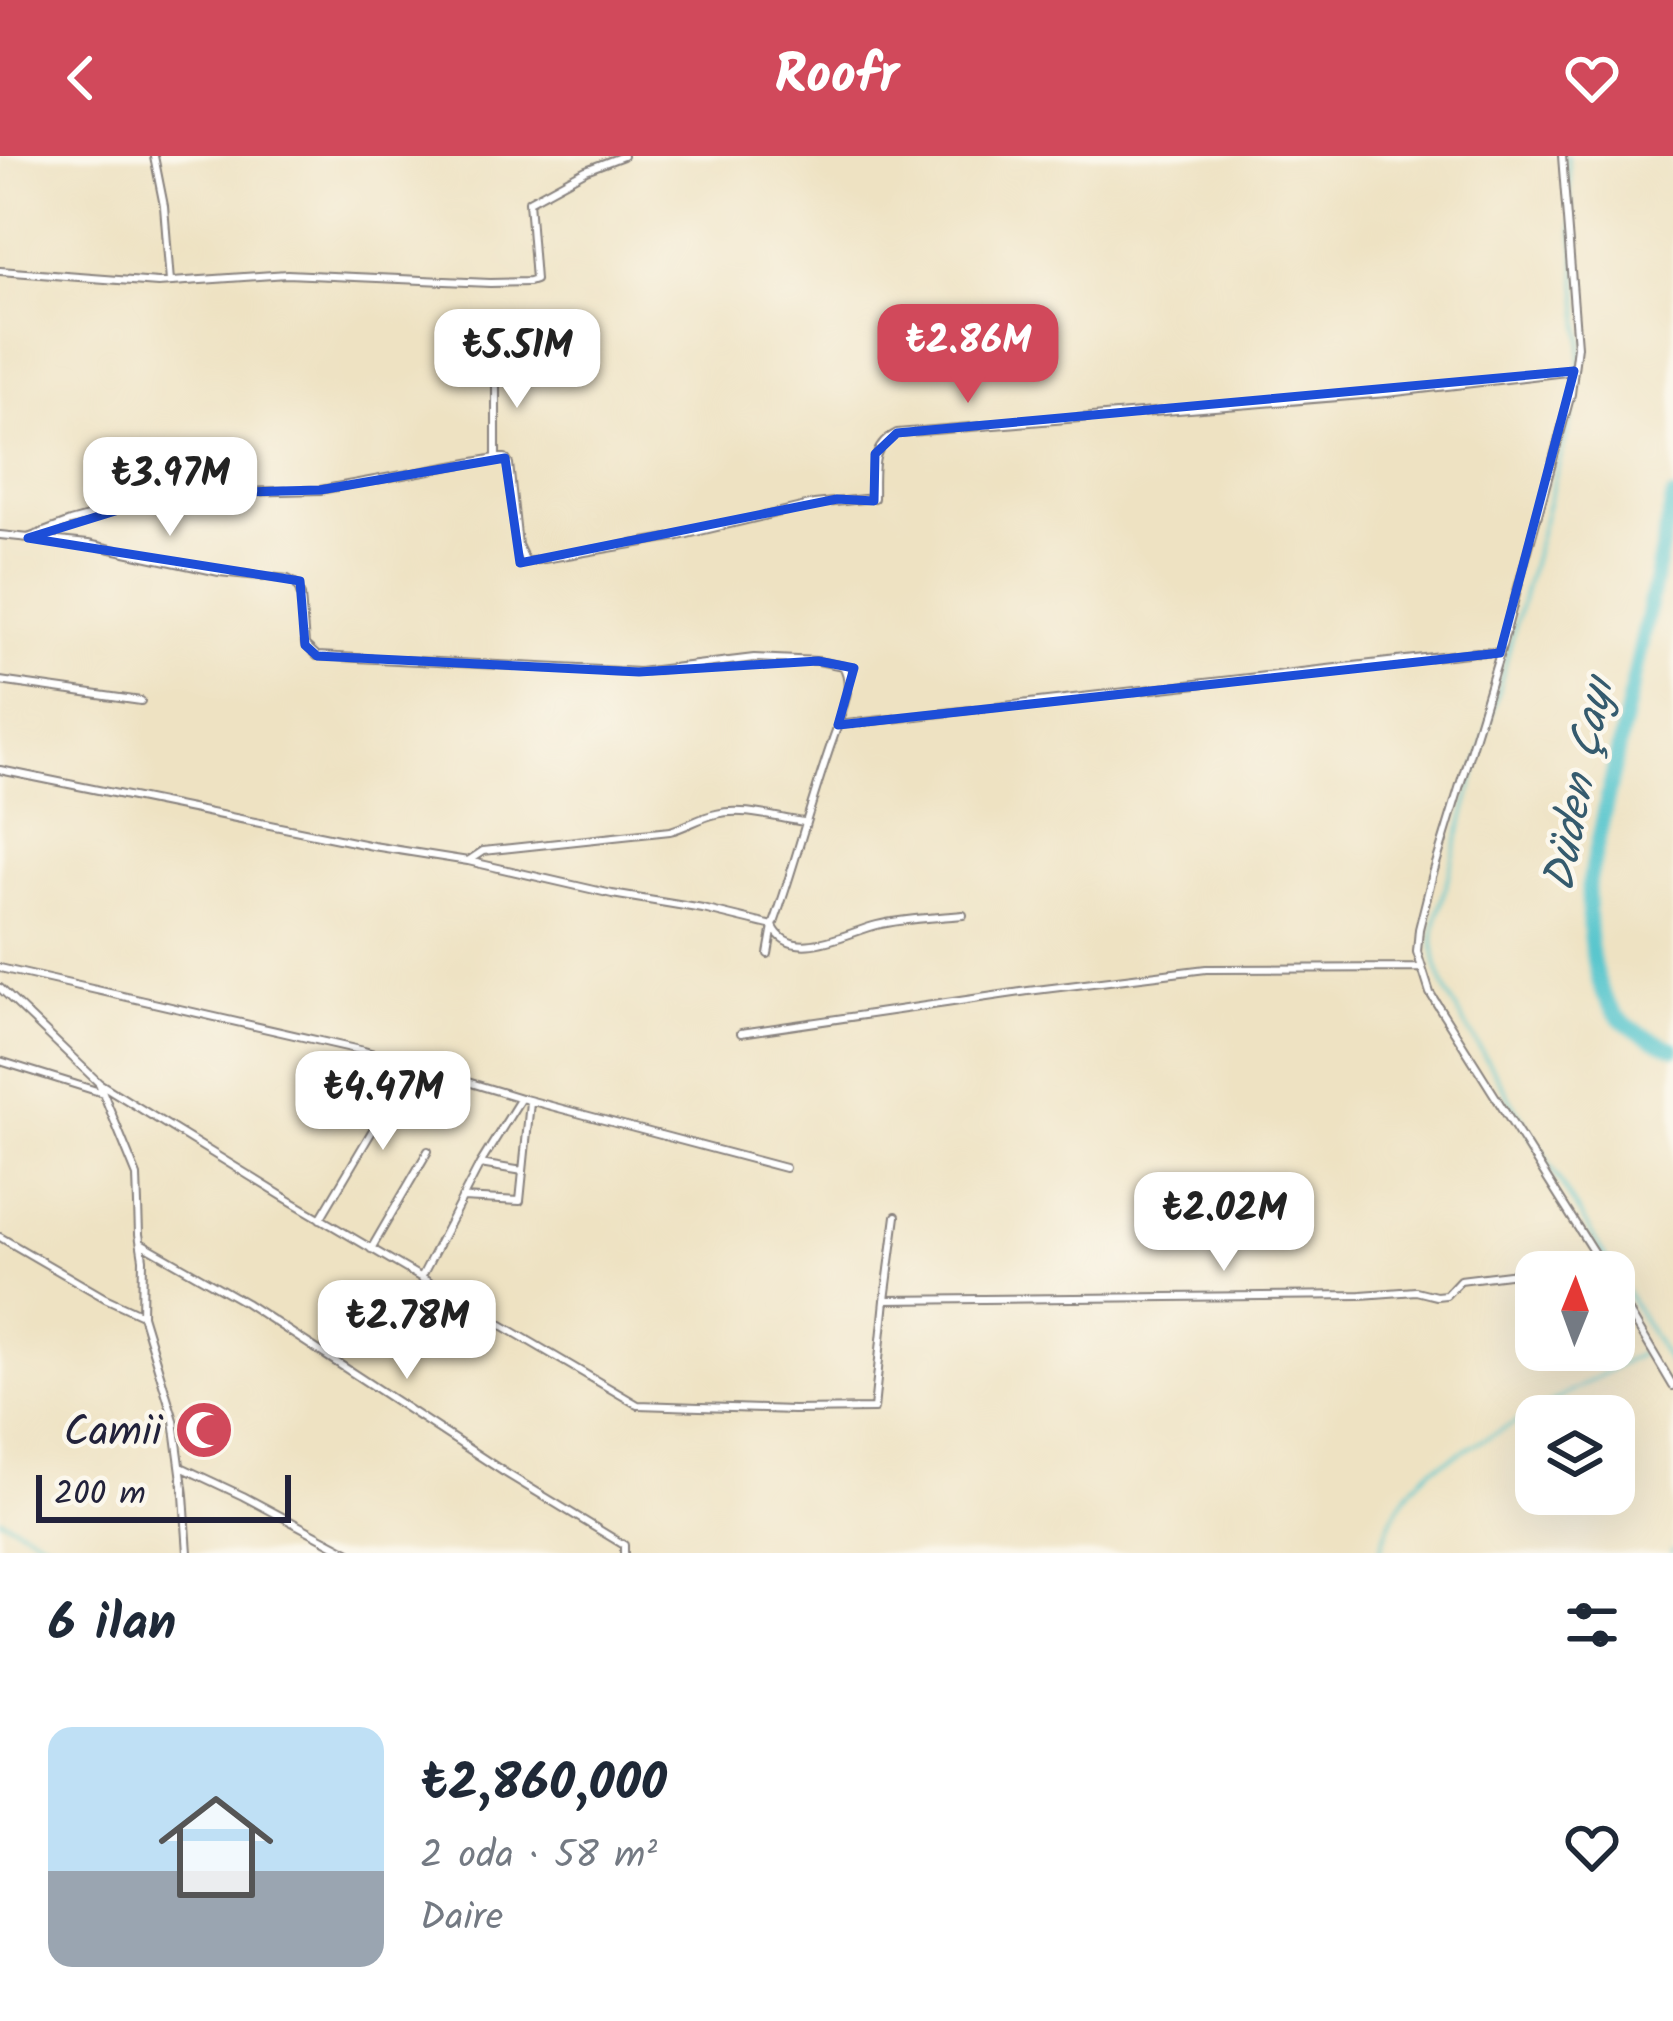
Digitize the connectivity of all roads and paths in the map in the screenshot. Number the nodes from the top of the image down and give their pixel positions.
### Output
1 (154, 156) edge
2 (623, 156) edge
3 (1562, 156) edge
4 (0, 271) edge
5 (170, 281) junction
6 (496, 365) dead end
7 (1574, 371) junction
8 (496, 458) junction
9 (0, 535) edge
10 (28, 538) junction
11 (1500, 653) junction
12 (0, 680) edge
13 (141, 701) dead end
14 (838, 724) junction
15 (0, 770) edge
16 (804, 822) junction
17 (468, 861) junction
18 (963, 915) dead end
19 (773, 926) junction
20 (768, 954) dead end
21 (0, 968) edge
22 (1420, 968) junction
23 (0, 988) edge
24 (741, 1033) dead end
25 (0, 1060) edge
26 (411, 1066) junction
27 (98, 1083) junction
28 (103, 1093) junction
29 (525, 1100) junction
30 (428, 1151) dead end
31 (480, 1164) junction
32 (784, 1168) dead end
33 (523, 1172) junction
34 (462, 1198) junction
35 (896, 1216) dead end
36 (320, 1219) junction
37 (0, 1238) edge
38 (140, 1243) junction
39 (371, 1249) junction
40 (1594, 1251) edge
41 (1515, 1273) edge
42 (422, 1279) junction
43 (886, 1300) junction
44 (142, 1315) junction
45 (1635, 1322) edge
46 (1673, 1386) edge
47 (181, 1467) junction
48 (188, 1553) edge
49 (350, 1553) edge
50 (624, 1553) edge

1 - 5 street
2 - 5 street
3 - 7 street
4 - 5 street
6 - 8 street
7 - 8 street
7 - 11 street
8 - 10 street
9 - 10 street
10 - 14 street
11 - 14 street
11 - 22 street
12 - 13 street
14 - 16 street
15 - 17 street
16 - 17 street
16 - 19 street
17 - 19 street
18 - 19 street
19 - 20 street
21 - 26 street
22 - 24 street
22 - 40 street
23 - 27 street
25 - 28 street
26 - 29 street
26 - 36 street
27 - 28 street
27 - 36 street
28 - 38 street
29 - 31 street
29 - 32 street
29 - 33 street
30 - 39 street
31 - 33 street
31 - 34 street
33 - 34 street
34 - 42 street
35 - 43 street
36 - 39 street
37 - 44 street
38 - 44 street
38 - 50 street
39 - 42 street
41 - 43 street
42 - 43 street
44 - 47 street
45 - 46 street
47 - 48 street
47 - 49 street

